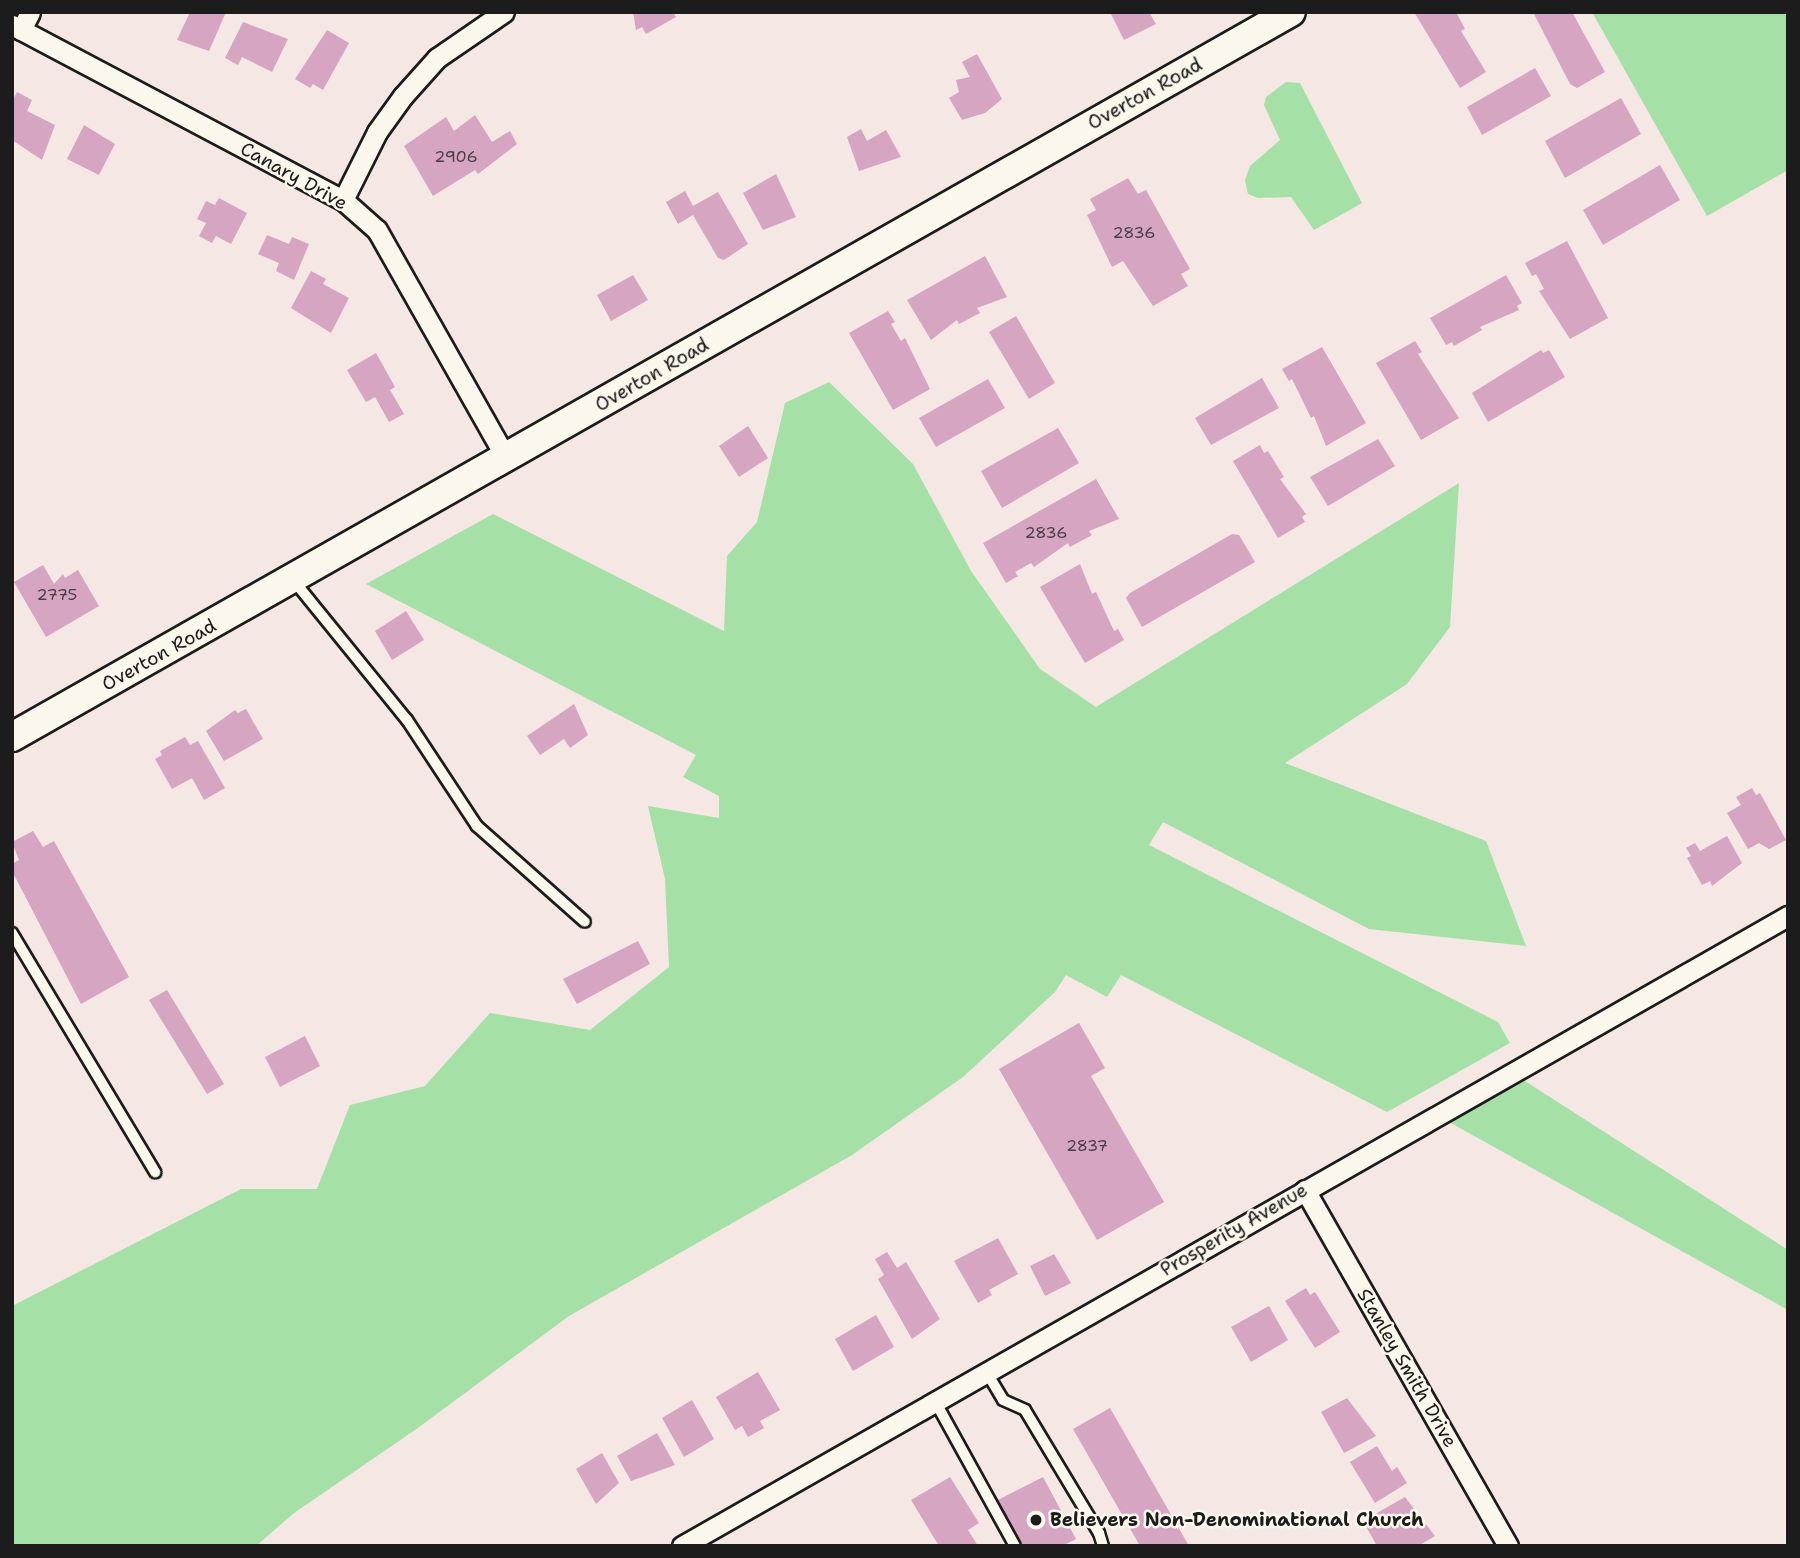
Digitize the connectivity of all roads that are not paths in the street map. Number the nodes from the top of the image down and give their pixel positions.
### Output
1 (504, 12) edge
2 (1291, 12) edge
3 (21, 22) edge
4 (343, 200) junction
5 (506, 458) junction
6 (293, 580) junction
7 (15, 730) edge
8 (1788, 916) edge
9 (585, 922) dead end
10 (12, 933) edge
11 (155, 1172) dead end
12 (1305, 1190) junction
13 (987, 1373) junction
14 (936, 1403) junction
15 (682, 1546) edge
16 (1015, 1546) edge
17 (1102, 1546) edge
18 (1508, 1546) edge

1 - 4 street
2 - 5 street, Overton Road
3 - 4 street, Canary Drive
4 - 5 street, Canary Drive
5 - 6 street, Overton Road
6 - 7 street, Overton Road
6 - 9 lane
8 - 12 street, Prosperity Avenue
10 - 11 lane
12 - 13 street, Prosperity Avenue
12 - 18 street, Stanley Smith Drive
13 - 14 street, Prosperity Avenue
13 - 17 lane
14 - 15 street, Prosperity Avenue
14 - 16 lane

